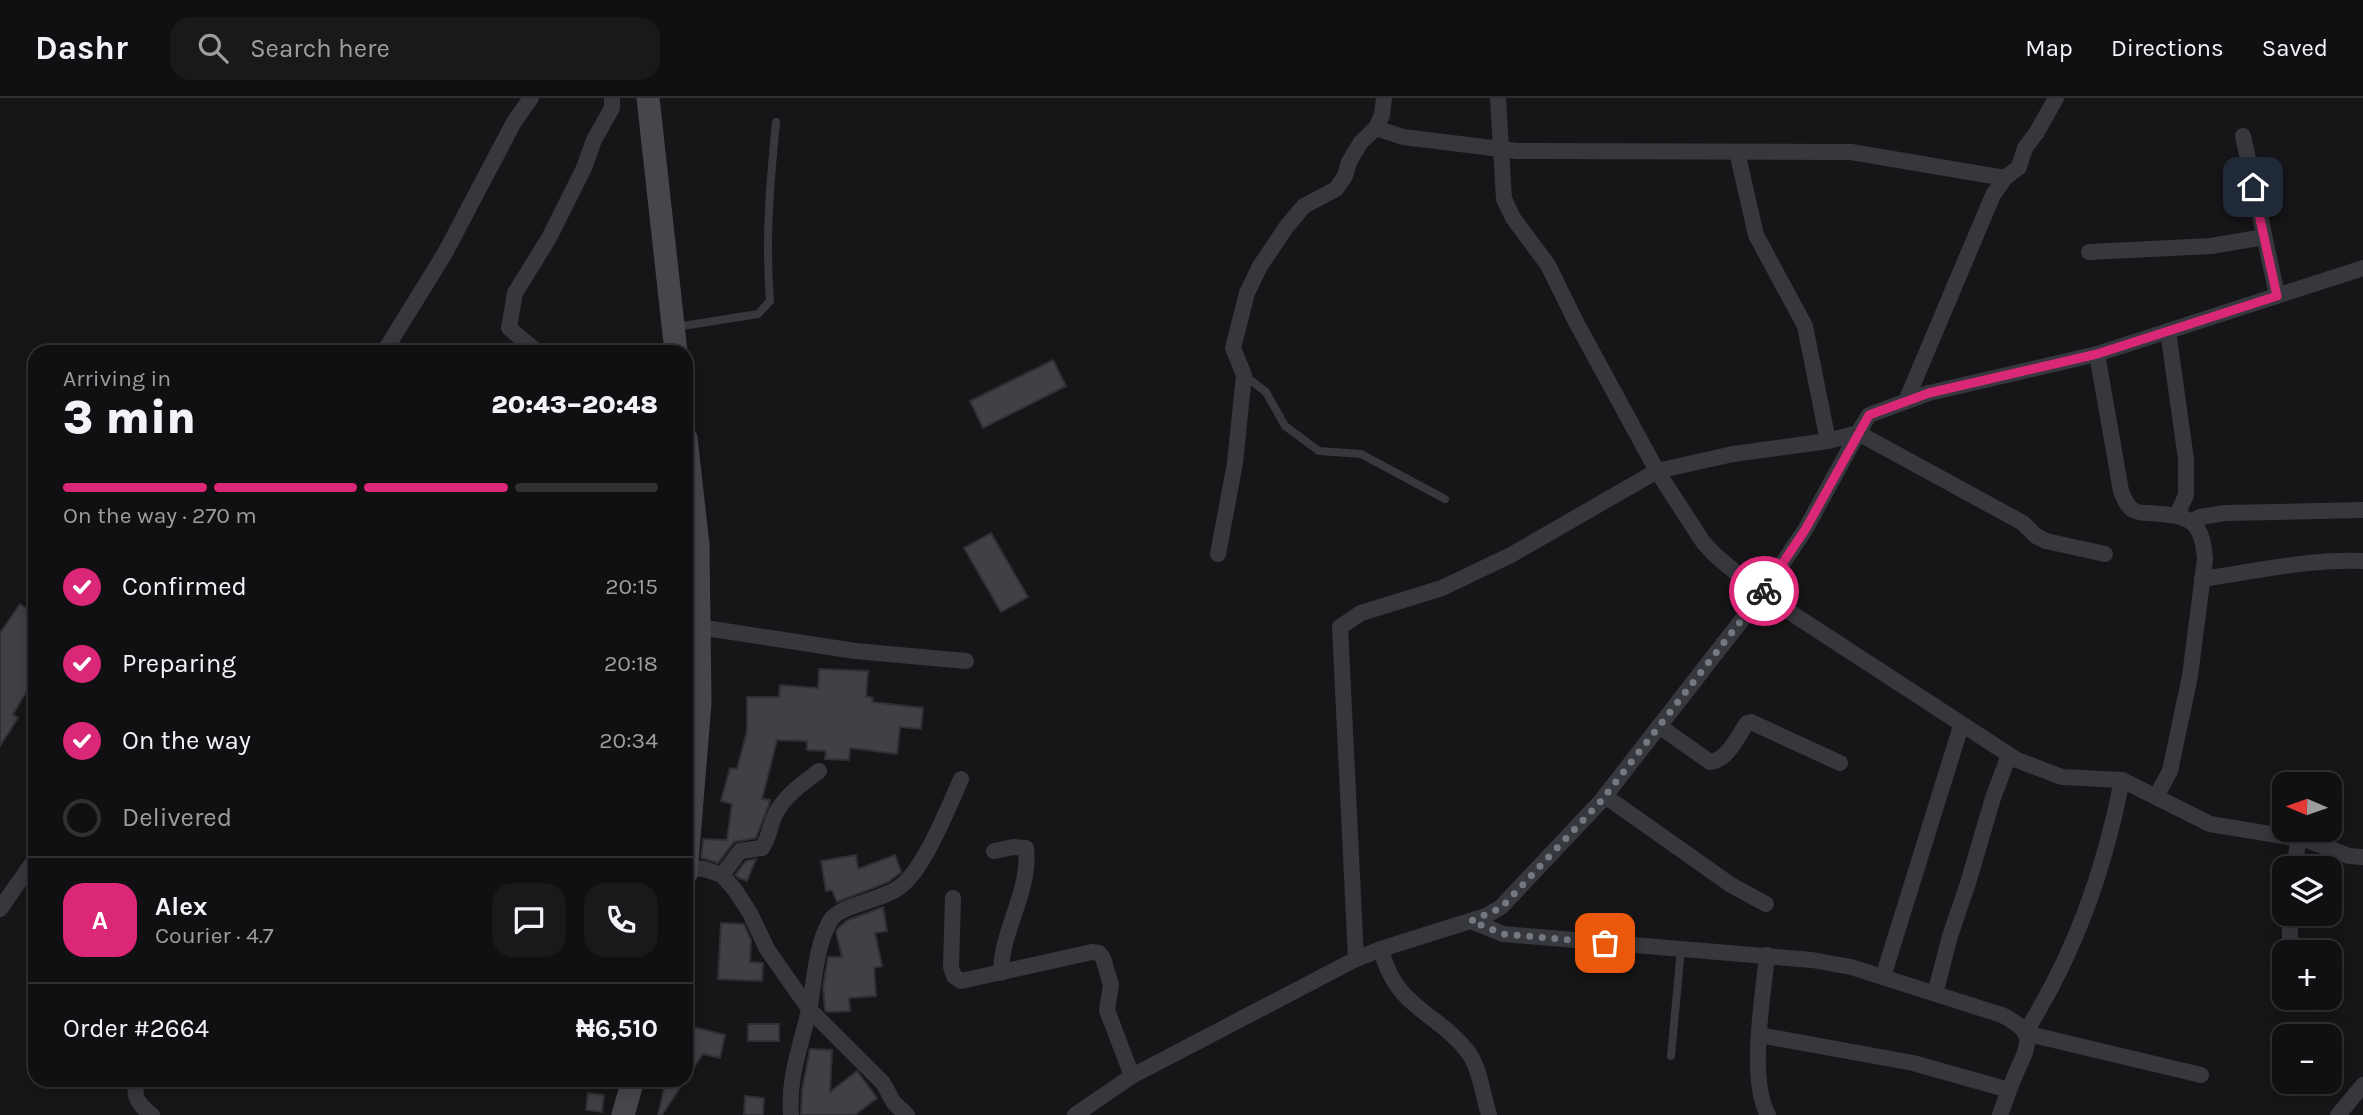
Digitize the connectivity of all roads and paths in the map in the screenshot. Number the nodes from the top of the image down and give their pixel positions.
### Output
1 (531, 98) edge
2 (612, 98) edge
3 (648, 98) edge
4 (1384, 98) edge
5 (1498, 98) edge
6 (2056, 98) edge
7 (776, 122) dead end
8 (1376, 128) junction
9 (2243, 136) dead end
10 (1502, 150) junction
11 (1737, 152) junction
12 (2005, 178) junction
13 (2264, 237) junction
14 (2089, 252) dead end
15 (2363, 268) edge
16 (2277, 296) junction
17 (674, 327) junction
18 (2168, 331) junction
19 (388, 345) edge
20 (529, 345) edge
21 (675, 345) edge
22 (2097, 354) junction
23 (1244, 375) junction
24 (1906, 401) junction
25 (1858, 433) junction
26 (1828, 441) junction
27 (1657, 471) junction
28 (1445, 499) dead end
29 (693, 500) edge
30 (2363, 510) edge
31 (2184, 518) junction
32 (1218, 554) dead end
33 (2105, 554) dead end
34 (2363, 561) edge
35 (2203, 579) junction
36 (1762, 594) junction
37 (699, 627) junction
38 (965, 661) dead end
39 (1659, 726) junction
40 (1961, 726) junction
41 (2009, 755) junction
42 (1840, 763) dead end
43 (819, 771) dead end
44 (961, 779) dead end
45 (2122, 779) junction
46 (693, 792) edge
47 (2157, 795) junction
48 (1605, 796) junction
49 (2272, 835) edge
50 (2311, 842) edge
51 (2320, 846) junction
52 (994, 850) dead end
53 (2306, 856) edge
54 (2363, 857) edge
55 (693, 868) edge
56 (28, 869) edge
57 (722, 875) junction
58 (953, 898) dead end
59 (1766, 904) dead end
60 (0, 909) edge
61 (1471, 921) junction
62 (1381, 949) junction
63 (1681, 949) junction
64 (1767, 955) junction
65 (1356, 959) junction
66 (1001, 973) junction
67 (1883, 977) junction
68 (1935, 993) junction
69 (809, 1009) junction
70 (2025, 1033) junction
71 (1759, 1035) junction
72 (1671, 1056) dead end
73 (2201, 1074) dead end
74 (1132, 1076) junction
75 (2363, 1085) edge
76 (135, 1087) edge
77 (631, 1087) edge
78 (2009, 1090) junction
79 (152, 1115) edge
80 (624, 1115) edge
81 (791, 1115) edge
82 (906, 1115) edge
83 (1075, 1115) edge
84 (1489, 1115) edge
85 (1768, 1115) edge
86 (2000, 1115) edge
87 (2338, 1115) edge

1 - 19 street
2 - 20 street
3 - 17 main road
4 - 8 street
5 - 10 street
6 - 12 street
7 - 17 lane
8 - 10 street
8 - 23 street
9 - 13 street
10 - 11 street
10 - 27 street
11 - 12 street
11 - 26 street
12 - 24 street
13 - 14 street
13 - 16 street
15 - 16 street
16 - 18 street
17 - 21 main road
18 - 22 street
18 - 31 street
22 - 24 street
22 - 31 street
23 - 28 lane
23 - 32 street
24 - 25 street
25 - 26 street
25 - 33 street
25 - 36 street
26 - 27 street
27 - 36 street
27 - 65 street
29 - 37 main road
30 - 31 street
31 - 35 street
34 - 35 street
35 - 47 street
36 - 39 street
36 - 40 street
37 - 38 street
37 - 46 main road
39 - 42 street
39 - 48 street
40 - 41 street
40 - 67 street
41 - 45 street
41 - 68 street
43 - 57 street
44 - 69 street
45 - 47 street
45 - 70 street
47 - 49 street
48 - 59 street
48 - 61 street
50 - 51 street
51 - 53 street
51 - 54 street
52 - 66 street
55 - 57 street
56 - 60 street
57 - 69 street
58 - 66 street
61 - 62 street
61 - 63 street
62 - 65 street
62 - 84 street
63 - 64 street
63 - 72 lane
64 - 67 street
64 - 71 street
65 - 74 street
66 - 74 street
67 - 68 street
68 - 70 street
69 - 81 street
69 - 82 street
70 - 73 street
70 - 78 street
71 - 78 street
71 - 85 street
74 - 83 street
75 - 87 street
76 - 79 street
77 - 80 main road
78 - 86 street

